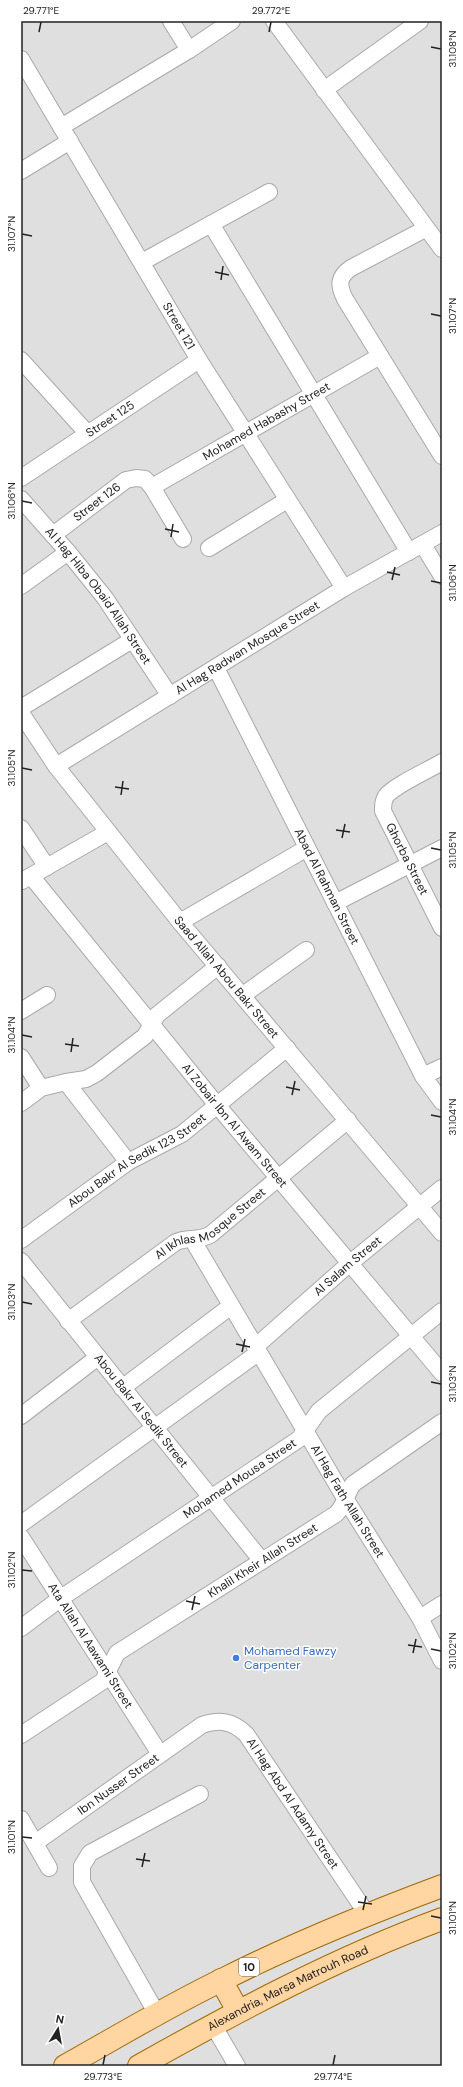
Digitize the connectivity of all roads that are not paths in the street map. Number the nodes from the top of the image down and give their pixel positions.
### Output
1 (171, 21) edge
2 (232, 21) edge
3 (274, 21) edge
4 (420, 21) edge
5 (189, 50) junction
6 (21, 59) edge
7 (324, 90) junction
8 (61, 127) junction
9 (70, 141) junction
10 (21, 171) edge
11 (269, 192) dead end
12 (211, 224) junction
13 (425, 229) junction
14 (442, 249) edge
15 (142, 262) junction
16 (380, 356) junction
17 (21, 360) edge
18 (199, 360) junction
19 (313, 393) junction
20 (244, 432) junction
21 (88, 434) junction
22 (442, 456) edge
23 (21, 478) edge
24 (152, 487) junction
25 (21, 500) edge
26 (288, 500) junction
27 (442, 533) edge
28 (54, 535) junction
29 (183, 539) dead end
30 (210, 548) dead end
31 (416, 549) junction
32 (68, 552) junction
33 (442, 576) edge
34 (21, 586) edge
35 (344, 588) junction
36 (132, 640) junction
37 (216, 668) junction
38 (170, 696) junction
39 (21, 708) edge
40 (21, 713) edge
41 (442, 762) edge
42 (56, 766) junction
43 (21, 828) edge
44 (108, 832) junction
45 (307, 848) junction
46 (442, 848) edge
47 (410, 865) junction
48 (47, 867) junction
49 (26, 879) edge
50 (335, 903) junction
51 (180, 922) junction
52 (442, 928) edge
53 (306, 950) dead end
54 (218, 966) junction
55 (47, 995) dead end
56 (243, 995) junction
57 (21, 1011) edge
58 (151, 1024) junction
59 (287, 1048) junction
60 (21, 1057) edge
61 (442, 1067) edge
62 (423, 1076) junction
63 (66, 1082) junction
64 (41, 1088) junction
65 (442, 1102) edge
66 (21, 1103) edge
67 (217, 1105) junction
68 (348, 1120) junction
69 (128, 1162) junction
70 (278, 1179) junction
71 (442, 1188) edge
72 (419, 1205) junction
73 (442, 1233) edge
74 (192, 1239) junction
75 (21, 1240) edge
76 (21, 1261) edge
77 (349, 1264) junction
78 (231, 1306) junction
79 (442, 1311) edge
80 (68, 1321) junction
81 (412, 1337) junction
82 (257, 1350) junction
83 (98, 1357) junction
84 (442, 1373) edge
85 (122, 1388) junction
86 (21, 1416) edge
87 (442, 1422) edge
88 (155, 1428) junction
89 (305, 1432) junction
90 (212, 1498) junction
91 (346, 1500) junction
92 (21, 1524) edge
93 (21, 1537) edge
94 (262, 1561) junction
95 (61, 1598) junction
96 (442, 1604) edge
97 (420, 1618) junction
98 (21, 1628) edge
99 (442, 1661) edge
100 (108, 1671) junction
101 (202, 1725) joint
102 (21, 1735) edge
103 (160, 1754) junction
104 (200, 1794) dead end
105 (21, 1819) edge
106 (35, 1843) junction
107 (49, 1868) dead end
108 (442, 1886) edge
109 (367, 1914) junction
110 (442, 1919) edge
111 (292, 1946) junction
112 (308, 1976) junction
113 (221, 1980) junction
114 (238, 2011) junction
115 (157, 2014) junction
116 (213, 2025) junction
117 (65, 2066) edge
118 (139, 2066) edge
119 (237, 2066) edge

1 - 5 street
2 - 5 street
3 - 7 street
4 - 7 street
5 - 8 street
6 - 8 street, Street 121
7 - 13 street
8 - 9 street, Street 121
9 - 10 street
9 - 15 street, Street 121
11 - 12 street
12 - 15 street
12 - 19 street
13 - 14 street
13 - 16 street
15 - 18 street, Street 121
16 - 19 street, Mohamed Habashy Street
16 - 22 street
17 - 21 street
18 - 20 street, Street 121
18 - 21 street, Street 125
19 - 20 street, Mohamed Habashy Street
19 - 31 street
20 - 24 street, Mohamed Habashy Street
20 - 26 street, Street 121
21 - 23 street, Street 125
24 - 28 street, Street 126
24 - 29 street
25 - 28 street, Al Hag Hiba Obaid Allah Street
26 - 30 street
26 - 35 street, Street 121
27 - 31 street, Al Hag Radwan Mosque Street
28 - 32 street, Al Hag Hiba Obaid Allah Street
31 - 33 street
31 - 35 street, Al Hag Radwan Mosque Street
32 - 34 street
32 - 36 street, Al Hag Hiba Obaid Allah Street
35 - 37 street, Al Hag Radwan Mosque Street
36 - 38 street, Al Hag Hiba Obaid Allah Street
36 - 39 street
37 - 38 street, Al Hag Radwan Mosque Street
37 - 45 street, Abad Al Rahman Street
38 - 42 street, Al Hag Radwan Mosque Street
40 - 42 street, Saad Allah Abou Bakr Street
41 - 47 street, Ghorba Street
42 - 44 street, Saad Allah Abou Bakr Street
43 - 48 street
44 - 48 street
44 - 51 street, Saad Allah Abou Bakr Street
45 - 50 street, Abad Al Rahman Street
45 - 51 street
46 - 47 street
47 - 50 street
47 - 52 street, Ghorba Street
48 - 49 street
49 - 58 street, Al Zobair Ibn Al Awam Street
50 - 62 street, Abad Al Rahman Street
51 - 54 street, Saad Allah Abou Bakr Street
53 - 56 street
54 - 56 street, Saad Allah Abou Bakr Street
54 - 58 street
55 - 57 street
56 - 59 street, Saad Allah Abou Bakr Street
58 - 63 street
58 - 67 street, Al Zobair Ibn Al Awam Street
59 - 67 street, Abou Bakr Al Sedik 123 Street
59 - 68 street, Saad Allah Abou Bakr Street
60 - 64 street
61 - 62 street
62 - 65 street, Abad Al Rahman Street
63 - 64 street
63 - 69 street
64 - 66 street
67 - 69 street, Abou Bakr Al Sedik 123 Street
67 - 70 street, Al Zobair Ibn Al Awam Street
68 - 70 street, Al Ikhlas Mosque Street
68 - 72 street, Saad Allah Abou Bakr Street
69 - 75 street, Abou Bakr Al Sedik 123 Street
70 - 74 street, Al Ikhlas Mosque Street
70 - 77 street, Al Zobair Ibn Al Awam Street
71 - 72 street, Al Salam Street
72 - 73 street, Saad Allah Abou Bakr Street
72 - 77 street, Al Salam Street
74 - 78 street, Al Hag Fath Allah Street
74 - 80 street, Al Ikhlas Mosque Street
76 - 80 street, Abou Bakr Al Sedik Street
77 - 81 street, Al Zobair Ibn Al Awam Street
77 - 82 street, Al Salam Street
78 - 82 street, Al Hag Fath Allah Street
78 - 85 street
79 - 81 street, Mohamed Mousa Street
80 - 83 street, Abou Bakr Al Sedik Street
81 - 84 street, Al Zobair Ibn Al Awam Street
81 - 89 street, Mohamed Mousa Street
82 - 88 street, Al Salam Street
82 - 89 street, Al Hag Fath Allah Street
83 - 85 street, Abou Bakr Al Sedik Street
83 - 86 street
85 - 88 street, Abou Bakr Al Sedik Street
87 - 91 street, Khalil Kheir Allah Street
88 - 90 street, Abou Bakr Al Sedik Street
88 - 92 street, Al Salam Street
89 - 90 street, Mohamed Mousa Street
89 - 91 street, Al Hag Fath Allah Street
90 - 94 street, Abou Bakr Al Sedik Street
90 - 95 street, Mohamed Mousa Street
91 - 94 street, Khalil Kheir Allah Street
91 - 97 street, Al Hag Fath Allah Street
93 - 95 street, Ata Allah Al Aawami Street
94 - 100 street, Khalil Kheir Allah Street
95 - 98 street, Mohamed Mousa Street
95 - 100 street, Ata Allah Al Aawami Street
96 - 97 street
97 - 99 street, Al Hag Fath Allah Street
100 - 102 street, Khalil Kheir Allah Street
100 - 103 street, Ata Allah Al Aawami Street
101 - 103 street, Ibn Nusser Street
101 - 109 street, Al Hag Abd Al Adamy Street
103 - 106 street, Ibn Nusser Street
104 - 115 street
105 - 106 street
106 - 107 street
108 - 109 main road, 10
109 - 111 main road, 10
110 - 112 main road, Alexandria, Marsa Matrouh Road
111 - 112 main road
111 - 113 main road, 10
112 - 114 main road, Alexandria, Marsa Matrouh Road
113 - 114 main road
113 - 115 main road, 10
114 - 116 main road, Alexandria, Marsa Matrouh Road
115 - 117 main road, 10
116 - 118 main road, Alexandria, Marsa Matrouh Road
116 - 119 street

